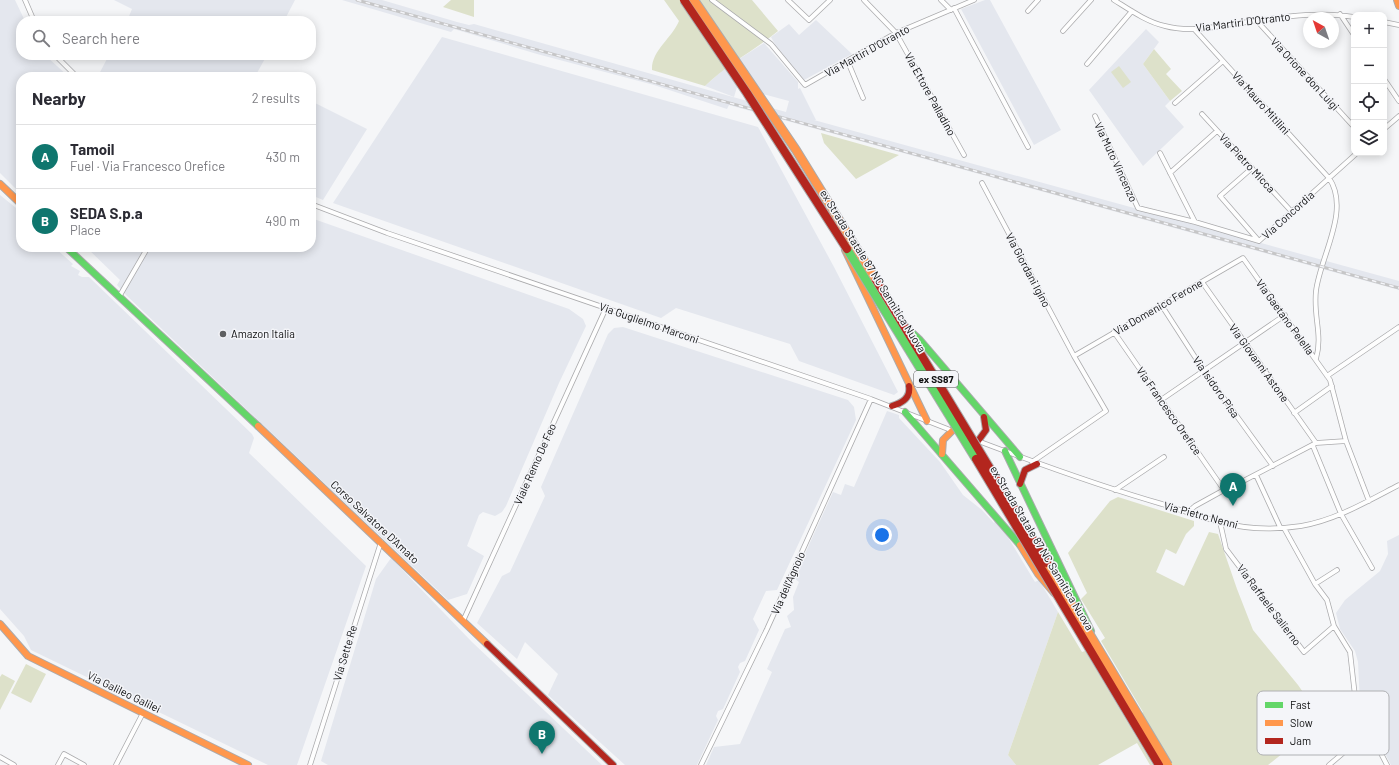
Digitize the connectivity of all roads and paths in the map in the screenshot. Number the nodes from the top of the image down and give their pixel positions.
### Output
1 (25, 0) edge
2 (684, 0) edge
3 (694, 0) edge
4 (712, 0) edge
5 (788, 0) edge
6 (830, 0) edge
7 (864, 0) edge
8 (941, 0) edge
9 (974, 0) edge
10 (1038, 0) edge
11 (1091, 0) edge
12 (1114, 0) edge
13 (1397, 0) edge
14 (1399, 6) edge
15 (952, 9) junction
16 (1028, 11) dead end
17 (1132, 12) junction
18 (1340, 14) junction
19 (32, 16) edge
20 (1351, 16) edge
21 (1256, 21) junction
22 (1387, 23) edge
23 (1399, 25) edge
24 (1194, 29) junction
25 (1351, 30) edge
26 (1063, 31) dead end
27 (896, 33) junction
28 (60, 60) edge
29 (1223, 61) junction
30 (848, 62) junction
31 (1087, 64) dead end
32 (72, 72) edge
33 (1387, 83) edge
34 (863, 98) dead end
35 (1399, 101) edge
36 (1175, 103) dead end
37 (1202, 114) dead end
38 (1095, 116) dead end
39 (1399, 116) edge
40 (1351, 124) edge
41 (1387, 126) edge
42 (1217, 131) junction
43 (1028, 147) dead end
44 (1160, 153) dead end
45 (964, 155) dead end
46 (1354, 156) edge
47 (1252, 168) junction
48 (1170, 173) junction
49 (1329, 178) junction
50 (982, 183) dead end
51 (0, 184) edge
52 (16, 199) edge
53 (316, 206) edge
54 (1138, 208) joint
55 (1291, 212) junction
56 (1195, 222) junction
57 (838, 234) junction
58 (1259, 241) junction
59 (71, 252) edge
60 (145, 252) edge
61 (1243, 258) joint
62 (1202, 282) junction
63 (119, 297) junction
64 (1162, 306) junction
65 (606, 308) junction
66 (1284, 315) junction
67 (902, 324) junction
68 (1399, 327) edge
69 (1114, 332) junction
70 (1244, 343) junction
71 (1074, 356) junction
72 (1316, 359) junction
73 (1204, 371) junction
74 (1327, 376) junction
75 (908, 381) junction
76 (1332, 386) junction
77 (871, 399) junction
78 (1162, 400) junction
79 (892, 406) junction
80 (905, 412) junction
81 (982, 413) junction
82 (1294, 413) junction
83 (927, 422) junction
84 (952, 431) junction
85 (1346, 441) junction
86 (982, 442) junction
87 (1315, 445) junction
88 (1004, 451) junction
89 (942, 454) junction
90 (1020, 457) junction
91 (1164, 457) dead end
92 (1034, 463) junction
93 (1273, 466) junction
94 (1256, 475) junction
95 (1020, 484) junction
96 (1399, 485) edge
97 (1115, 490) junction
98 (1224, 490) junction
99 (1369, 501) junction
100 (1188, 512) junction
101 (1341, 514) junction
102 (1220, 522) junction
103 (1282, 528) junction
104 (381, 542) junction
105 (1372, 568) dead end
106 (1336, 570) dead end
107 (1315, 584) junction
108 (1062, 603) junction
109 (463, 621) junction
110 (0, 624) edge
111 (1334, 626) junction
112 (1096, 643) junction
113 (1354, 691) edge
114 (143, 713) junction
115 (1341, 755) edge
116 (1382, 755) edge
117 (0, 757) edge
118 (14, 765) edge
119 (58, 765) edge
120 (84, 765) edge
121 (116, 765) edge
122 (248, 765) edge
123 (310, 765) edge
124 (613, 765) edge
125 (701, 765) edge
126 (1159, 765) edge
127 (1168, 765) edge
128 (1329, 765) edge
129 (1387, 765) edge

1 - 19 street
2 - 57 main road, ex Strada Statale 87 NC Sannitica Nuova / ex SS87, bridge
3 - 67 main road, ex Strada Statale 87 NC Sannitica Nuova / ex SS87, bridge
4 - 30 street, Via Martiri D'Otranto
5 - 6 street
7 - 27 street, Via Ettore Palladino
8 - 15 street
9 - 15 street, Via Martiri D'Otranto
10 - 16 street
11 - 26 street
12 - 17 street, Via Martiri D'Otranto
13 - 14 main road
15 - 27 street, Via Martiri D'Otranto
15 - 43 street
17 - 24 street, Via Martiri D'Otranto
17 - 31 street
18 - 20 street, Via Martiri D'Otranto
18 - 21 street, Via Martiri D'Otranto
18 - 25 street
21 - 24 street, Via Martiri D'Otranto
21 - 40 street, Via Orione don Luigi
22 - 23 street
24 - 29 street, Via Mauro Mitilini
27 - 30 street, Via Martiri D'Otranto
27 - 45 street, Via Ettore Palladino
28 - 32 street
29 - 36 street
29 - 49 street, Via Mauro Mitilini
30 - 34 street
33 - 35 street
37 - 42 street, Via Pietro Micca
38 - 54 street, Via Muto Vincenzo
39 - 41 street
42 - 47 street, Via Pietro Micca
42 - 48 street
44 - 48 street
46 - 49 street, Via Concordia
47 - 55 street, Via Pietro Micca
47 - 58 street
48 - 56 street
49 - 55 street, Via Concordia
49 - 72 street, Via Mauro Mitilini
50 - 71 street, Via Giordani Igino
51 - 52 main road
53 - 65 street, Via Guglielmo Marconi
54 - 56 street, Via Concordia
55 - 58 street, Via Concordia
56 - 58 street, Via Concordia
57 - 75 main road, bridge
57 - 108 main road, ex Strada Statale 87 NC Sannitica Nuova / ex SS87, bridge
59 - 63 main road, Corso Salvatore D'Amato
60 - 63 street
61 - 62 street, Via Domenico Ferone
61 - 66 street, Via Gaetano Pelella
62 - 64 street, Via Domenico Ferone
62 - 70 street, Via Giovanni Astone
63 - 104 main road, Corso Salvatore D'Amato
64 - 69 street, Via Domenico Ferone
64 - 73 street, Via Isidoro Pisa
65 - 77 street, Via Guglielmo Marconi
65 - 109 street, Viale Remo De Feo
66 - 70 street
66 - 72 street, Via Gaetano Pelella
67 - 81 main road, bridge
67 - 112 main road, ex Strada Statale 87 NC Sannitica Nuova / ex SS87, bridge
68 - 74 street
69 - 71 street, Via Domenico Ferone
69 - 78 street, Via Francesco Orefice
70 - 73 street
70 - 82 street, Via Giovanni Astone
71 - 92 street, Via Giordani Igino
72 - 74 street, Via Gaetano Pelella
73 - 78 street
73 - 93 street, Via Isidoro Pisa
74 - 76 street, Via Gaetano Pelella
75 - 79 main road
75 - 83 main road
76 - 82 street
76 - 85 street, Via Gaetano Pelella
77 - 79 street, Via Guglielmo Marconi
77 - 125 street, Via dell'Agnolo
78 - 98 street, Via Francesco Orefice
79 - 80 street, Via Guglielmo Marconi
80 - 83 street, Via Guglielmo Marconi
80 - 89 main road
81 - 86 main road
81 - 90 main road
82 - 87 street, Via Giovanni Astone
83 - 84 street, Via Guglielmo Marconi
84 - 86 street, Via Guglielmo Marconi
84 - 89 main road
85 - 87 street
85 - 99 street, Via Gaetano Pelella
86 - 88 street, Via Pietro Nenni
87 - 93 street
87 - 101 street, Via Giovanni Astone
88 - 90 street, Via Pietro Nenni
88 - 95 main road
89 - 108 main road, bridge
90 - 92 street, Via Pietro Nenni
91 - 97 street
92 - 95 main road
92 - 97 street, Via Pietro Nenni
93 - 94 street
94 - 98 street
94 - 103 street
95 - 112 main road, bridge
96 - 99 street, Via Pietro Nenni
97 - 100 street, Via Pietro Nenni
98 - 100 street
99 - 101 street, Via Pietro Nenni
100 - 102 street, Via Pietro Nenni
101 - 103 street, Via Pietro Nenni
101 - 105 street, Via Giovanni Astone
102 - 103 street, Via Pietro Nenni
102 - 111 street, Via Raffaele Salierno
103 - 107 street
104 - 109 main road, Corso Salvatore D'Amato
104 - 123 street, Via Sette Re
106 - 107 street
107 - 111 street
108 - 126 main road, ex Strada Statale 87 NC Sannitica Nuova / ex SS87, bridge
109 - 124 main road, Corso Salvatore D'Amato
110 - 114 main road, Via Galileo Galilei
111 - 113 street
112 - 127 main road, ex Strada Statale 87 NC Sannitica Nuova / ex SS87, bridge
114 - 121 street
114 - 122 main road, Via Galileo Galilei
115 - 128 street
116 - 129 street
117 - 118 street
119 - 120 street

